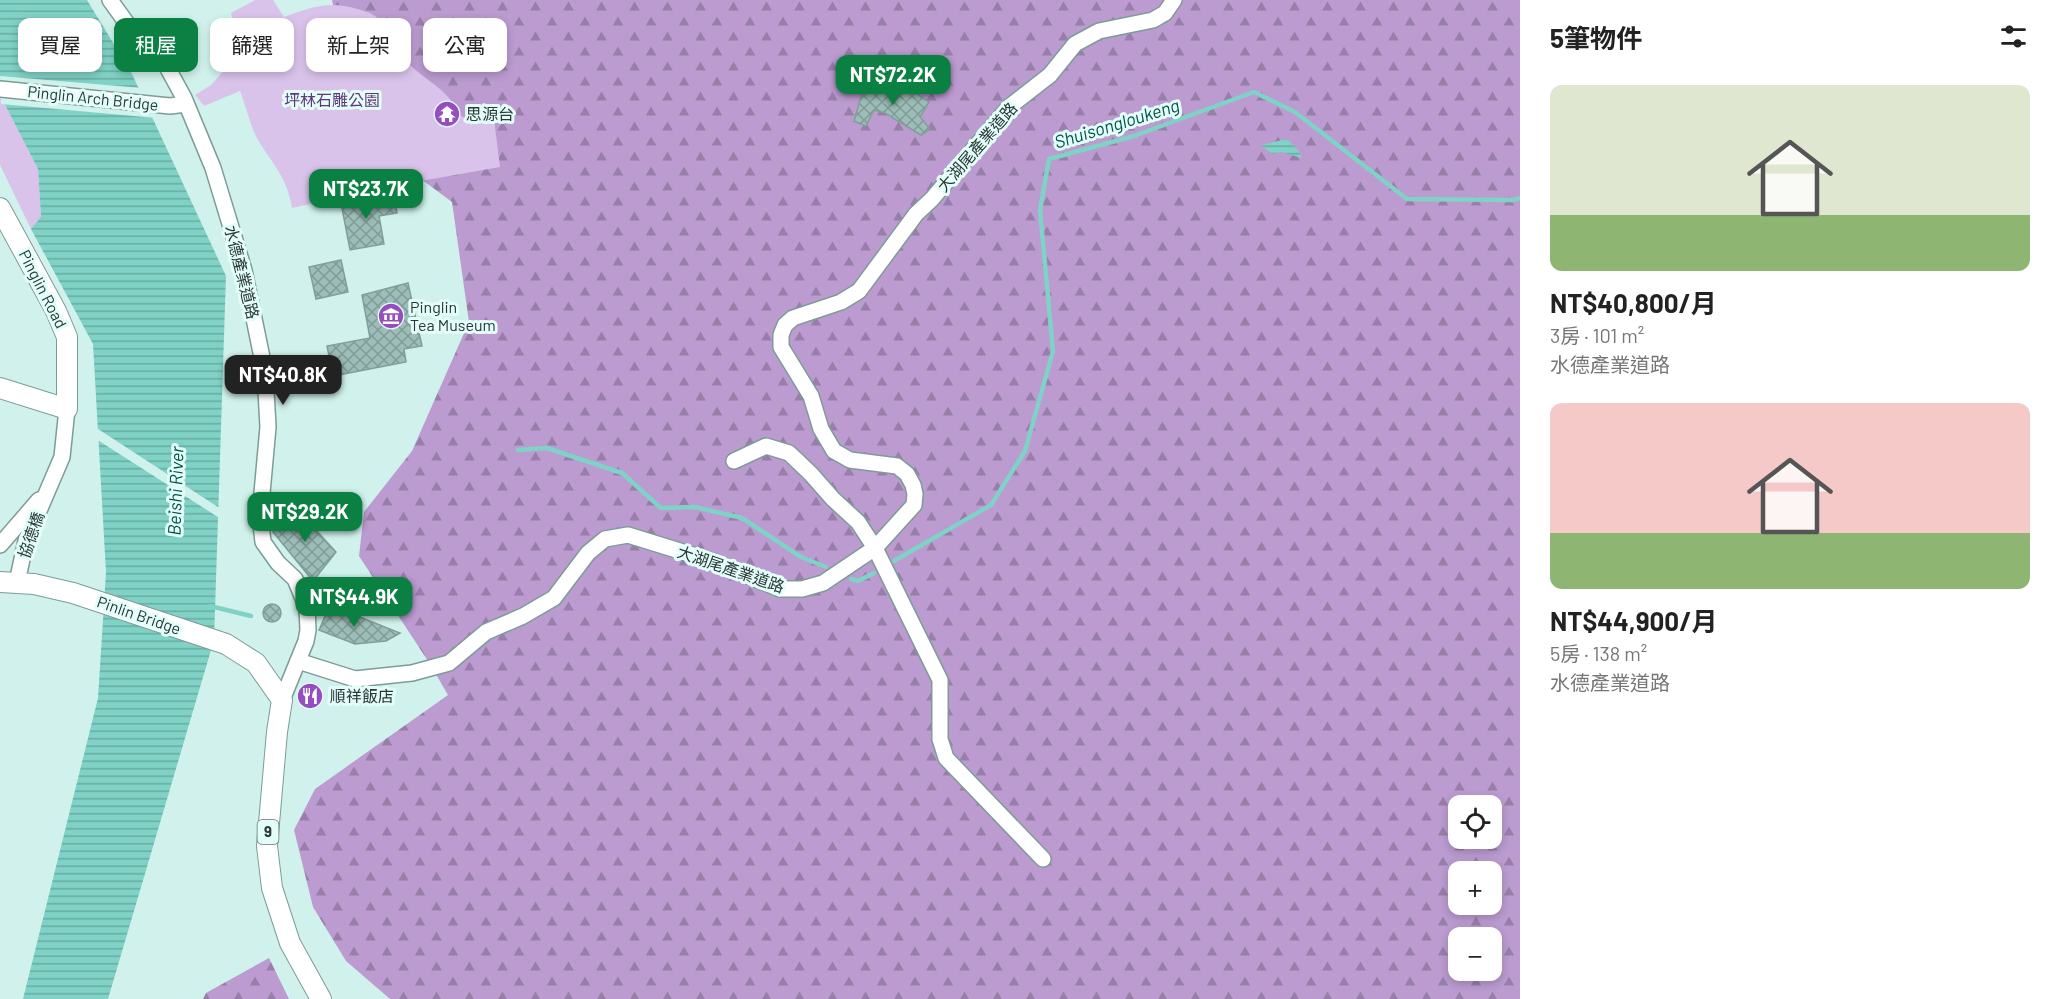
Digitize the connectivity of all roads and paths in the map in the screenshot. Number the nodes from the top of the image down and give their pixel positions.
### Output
1 (110, 0) edge
2 (1174, 0) edge
3 (0, 89) edge
4 (186, 104) junction
5 (0, 208) edge
6 (0, 388) edge
7 (67, 409) junction
8 (734, 461) dead end
9 (49, 489) junction
10 (0, 545) edge
11 (875, 548) junction
12 (9, 582) edge
13 (298, 661) junction
14 (282, 700) junction
15 (1043, 859) dead end
16 (321, 999) edge

1 - 4 street, 水德產業道路
2 - 11 street, 大湖尾產業道路
3 - 4 street, Pinglin Arch Bridge
4 - 13 street, 水德產業道路
5 - 7 main road, Pinglin Road
6 - 7 main road
7 - 9 street, 協德橋
8 - 11 street
9 - 10 street, 協德橋
9 - 12 street, 協德橋
11 - 13 street, 大湖尾產業道路
11 - 15 street
12 - 14 main road, Pinlin Bridge
13 - 14 street, 水德產業道路
14 - 16 main road, 9

